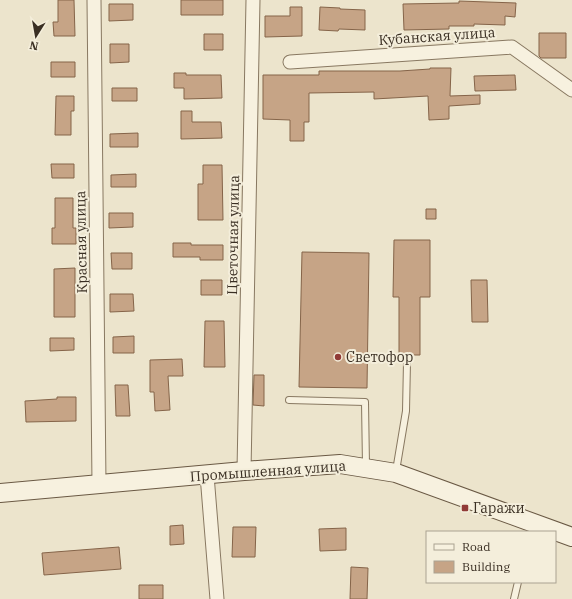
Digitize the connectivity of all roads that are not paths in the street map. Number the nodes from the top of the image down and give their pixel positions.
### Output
1 (94, 0) edge
2 (253, 0) edge
3 (290, 62) dead end
4 (572, 90) edge
5 (407, 362) dead end
6 (289, 400) dead end
7 (366, 468) junction
8 (244, 471) junction
9 (396, 473) junction
10 (207, 475) junction
11 (99, 484) junction
12 (0, 493) edge
13 (552, 531) edge
14 (556, 532) edge
15 (572, 537) edge
16 (518, 583) edge
17 (217, 599) edge
18 (514, 599) edge

1 - 11 street, Красная улица
2 - 8 street, Цветочная улица
3 - 4 street, Кубанская улица
5 - 9 lane
6 - 7 lane
7 - 8 main road, Промышленная улица
7 - 9 main road, Промышленная улица
8 - 10 main road, Промышленная улица
9 - 13 main road, Промышленная улица
10 - 11 main road, Промышленная улица
10 - 17 street
11 - 12 main road, Промышленная улица
14 - 15 main road, Промышленная улица
16 - 18 lane

